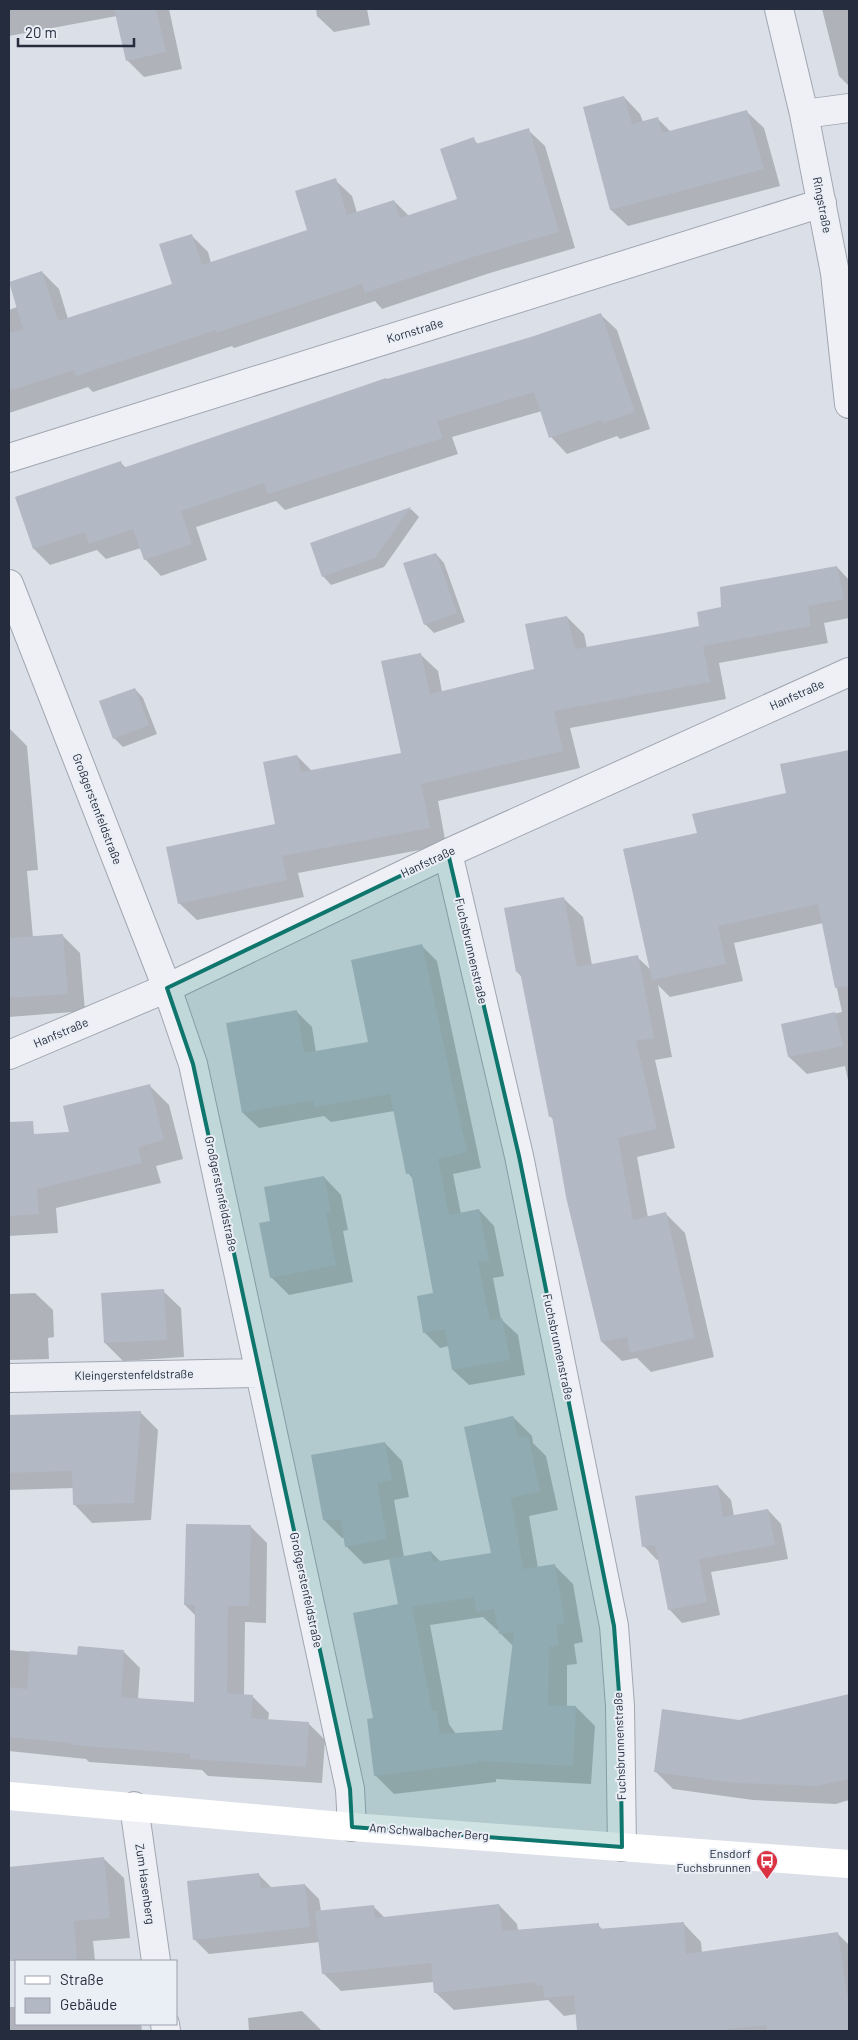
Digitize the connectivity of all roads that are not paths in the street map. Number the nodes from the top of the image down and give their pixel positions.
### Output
1 (780, 9) edge
2 (849, 108) edge
3 (804, 114) junction
4 (822, 203) junction
5 (849, 404) edge
6 (9, 458) edge
7 (9, 584) edge
8 (849, 672) edge
9 (448, 853) junction
10 (167, 988) junction
11 (9, 1055) edge
12 (259, 1373) junction
13 (9, 1378) edge
14 (9, 1796) edge
15 (134, 1806) junction
16 (352, 1827) junction
17 (622, 1847) junction
18 (849, 1864) edge
19 (156, 1960) edge

1 - 3 street, Ringstraße
2 - 3 street
3 - 4 street, Ringstraße
4 - 5 street, Ringstraße
4 - 6 street, Kornstraße
7 - 10 street, Großgerstenfeldstraße
8 - 9 street, Hanfstraße
9 - 10 street, Hanfstraße
9 - 17 street, Fuchsbrunnenstraße
10 - 11 street, Hanfstraße
10 - 12 street, Großgerstenfeldstraße
12 - 13 street, Kleingerstenfeldstraße
12 - 16 street, Großgerstenfeldstraße
14 - 15 main road, Am Schwalbacher Berg
15 - 16 main road, Am Schwalbacher Berg
15 - 19 street, Zum Hasenberg
16 - 17 main road, Am Schwalbacher Berg
17 - 18 main road, Am Schwalbacher Berg

